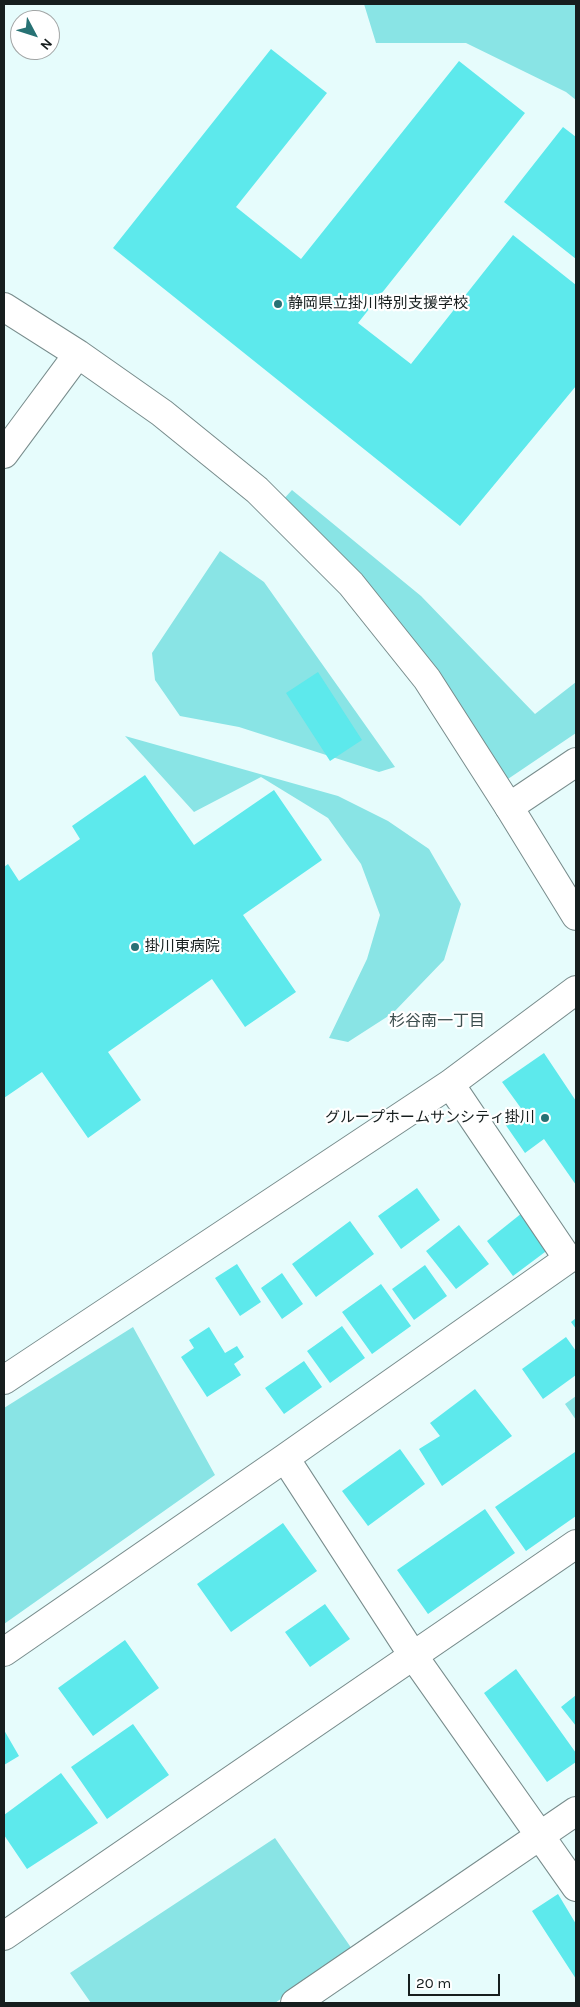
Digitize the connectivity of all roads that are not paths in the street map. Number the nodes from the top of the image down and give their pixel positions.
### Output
1 (4, 307) edge
2 (78, 354) junction
3 (4, 454) edge
4 (576, 762) edge
5 (509, 807) junction
6 (576, 916) edge
7 (576, 990) edge
8 (450, 1084) junction
9 (4, 1380) edge
10 (285, 1458) junction
11 (576, 1544) edge
12 (4, 1652) edge
13 (412, 1654) junction
14 (576, 1811) edge
15 (540, 1836) junction
16 (576, 1887) edge
17 (4, 1936) edge
18 (295, 2003) edge

1 - 2 street
2 - 3 street
2 - 5 street
4 - 5 street
5 - 6 street
7 - 8 street
8 - 9 street
8 - 10 street
10 - 12 street
10 - 13 street
11 - 13 street
13 - 15 street
13 - 17 street
14 - 15 street
15 - 16 street
15 - 18 street

